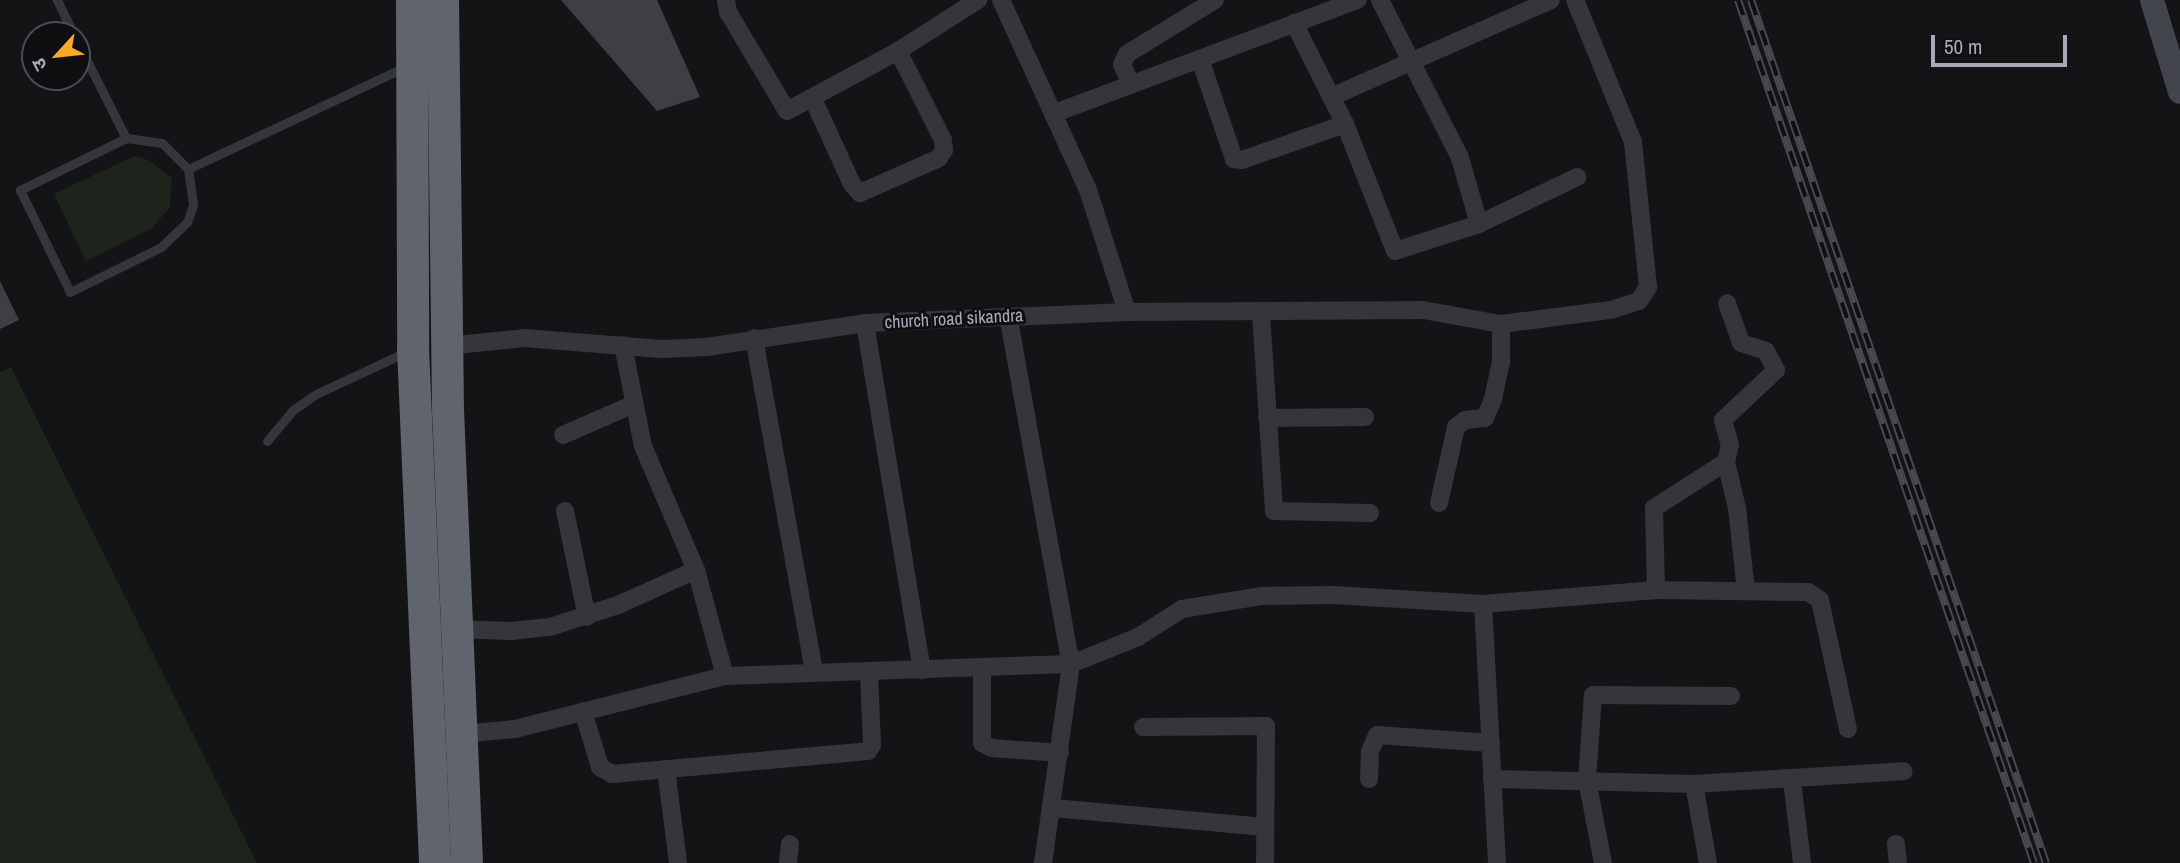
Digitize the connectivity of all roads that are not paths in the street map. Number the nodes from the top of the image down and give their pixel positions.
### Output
1 (57, 0) edge
2 (412, 0) edge
3 (443, 0) edge
4 (726, 0) edge
5 (978, 0) edge
6 (1001, 0) edge
7 (1215, 0) edge
8 (1358, 0) edge
9 (1380, 0) edge
10 (1551, 0) edge
11 (1575, 0) edge
12 (2152, 0) edge
13 (67, 21) edge
14 (1294, 23) junction
15 (898, 51) junction
16 (1200, 59) junction
17 (1413, 62) junction
18 (412, 63) junction
19 (91, 69) edge
20 (1131, 84) junction
21 (2180, 92) edge
22 (1331, 97) junction
23 (813, 99) junction
24 (1055, 113) junction
25 (1345, 124) junction
26 (126, 138) junction
27 (188, 169) junction
28 (1577, 177) dead end
29 (1479, 224) junction
30 (1727, 303) dead end
31 (1127, 312) junction
32 (1261, 314) junction
33 (1008, 316) junction
34 (864, 323) junction
35 (1501, 324) junction
36 (754, 338) junction
37 (622, 345) junction
38 (447, 346) junction
39 (414, 348) junction
40 (632, 405) junction
41 (1365, 417) dead end
42 (1267, 418) junction
43 (563, 435) dead end
44 (267, 441) dead end
45 (1726, 463) junction
46 (1439, 503) dead end
47 (565, 512) dead end
48 (1370, 513) dead end
49 (695, 570) junction
50 (1656, 590) junction
51 (1746, 591) junction
52 (1483, 604) junction
53 (587, 617) junction
54 (456, 629) junction
55 (1071, 664) junction
56 (922, 670) junction
57 (982, 670) junction
58 (814, 673) junction
59 (869, 674) junction
60 (725, 676) junction
61 (1731, 696) dead end
62 (583, 711) junction
63 (1143, 727) dead end
64 (1848, 729) dead end
65 (460, 734) junction
66 (1491, 743) junction
67 (1060, 753) junction
68 (666, 769) junction
69 (1904, 771) dead end
70 (1369, 779) dead end
71 (1492, 779) junction
72 (1587, 780) junction
73 (1792, 781) junction
74 (1694, 784) junction
75 (1053, 808) junction
76 (1265, 827) junction
77 (790, 844) dead end
78 (1896, 844) dead end
79 (435, 863) edge
80 (467, 863) edge
81 (678, 863) edge
82 (788, 863) edge
83 (1043, 863) edge
84 (1265, 863) edge
85 (1497, 863) edge
86 (1602, 863) edge
87 (1708, 863) edge
88 (1801, 863) edge
89 (1898, 863) edge

1 - 13 lane
2 - 18 highway
3 - 38 highway
4 - 23 street
5 - 15 street
6 - 24 street
7 - 20 street
8 - 14 street
9 - 17 street
10 - 17 street
11 - 35 street, church road sikandra
12 - 21 street
14 - 16 street
14 - 22 street
15 - 23 street
15 - 23 street
16 - 20 street
16 - 25 street
17 - 22 street
17 - 29 street
18 - 27 lane
18 - 39 highway
19 - 26 lane
20 - 24 street
22 - 25 street
24 - 31 street
25 - 29 street
26 - 27 lane
26 - 27 lane
28 - 29 street
30 - 45 street
31 - 32 street, church road sikandra
31 - 33 street, church road sikandra
32 - 35 street, church road sikandra
32 - 42 street
33 - 34 street, church road sikandra
33 - 55 street
34 - 36 street, church road sikandra
34 - 56 street
35 - 46 street
36 - 37 street, church road sikandra
36 - 58 street
37 - 38 street, church road sikandra
37 - 40 street
38 - 54 highway
39 - 44 lane
39 - 79 highway
40 - 43 street
40 - 49 street
41 - 42 street
42 - 48 street
45 - 50 street
45 - 51 street
47 - 53 street
49 - 53 street
49 - 60 street
50 - 51 street
50 - 52 street
51 - 64 street
52 - 55 street
52 - 66 street
53 - 54 street
54 - 65 highway
55 - 57 street
55 - 67 street
56 - 57 street
56 - 59 street
57 - 67 street
58 - 59 street
58 - 60 street
59 - 68 street
60 - 62 street
61 - 72 street
62 - 65 street
62 - 68 street
63 - 76 street
65 - 80 highway
66 - 70 street
66 - 71 street
67 - 75 street
68 - 81 street
69 - 73 street
71 - 72 street
71 - 85 street
72 - 74 street
72 - 86 street
73 - 74 street
73 - 88 street
74 - 87 street
75 - 76 street
75 - 83 street
76 - 84 street
77 - 82 street
78 - 89 street

